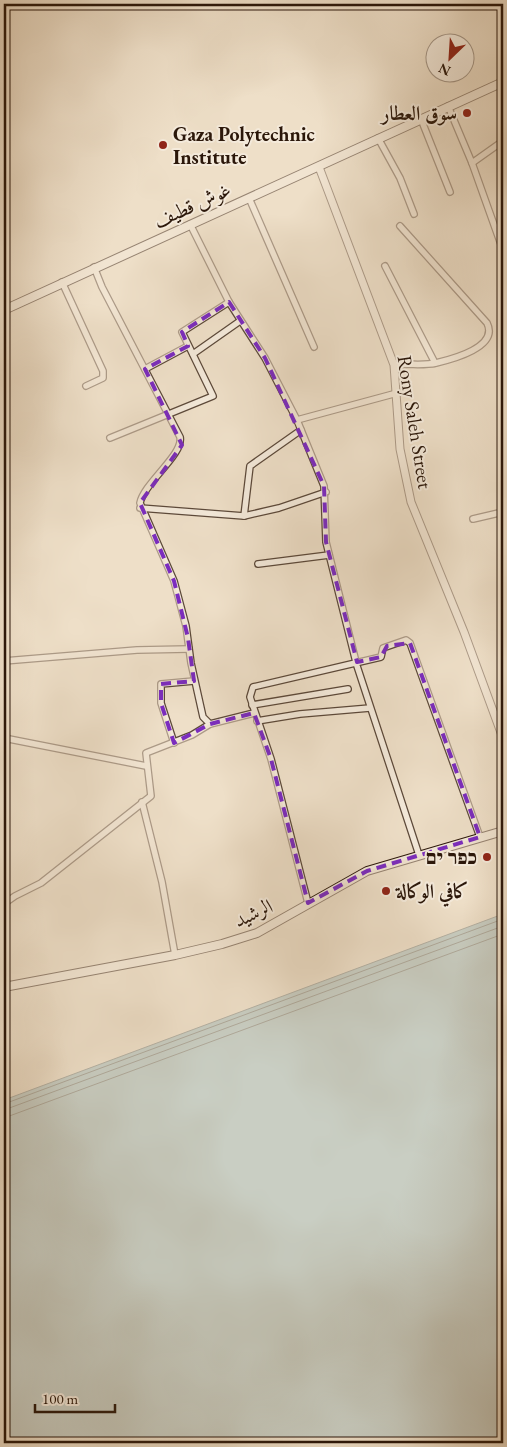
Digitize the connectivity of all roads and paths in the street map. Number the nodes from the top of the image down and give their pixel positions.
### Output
1 (503, 82) edge
2 (448, 106) junction
3 (421, 118) junction
4 (378, 138) junction
5 (503, 141) edge
6 (472, 163) junction
7 (319, 166) junction
8 (450, 192) dead end
9 (249, 198) junction
10 (414, 214) dead end
11 (190, 224) junction
12 (400, 226) dead end
13 (500, 233) edge
14 (503, 250) edge
15 (385, 266) dead end
16 (94, 267) junction
17 (62, 282) junction
18 (229, 302) junction
19 (4, 310) edge
20 (240, 321) junction
21 (188, 346) junction
22 (314, 347) dead end
23 (194, 354) junction
24 (435, 363) junction
25 (394, 365) junction
26 (145, 369) junction
27 (86, 386) dead end
28 (397, 393) junction
29 (169, 414) junction
30 (297, 420) junction
31 (301, 430) junction
32 (110, 438) dead end
33 (326, 492) junction
34 (140, 508) junction
35 (503, 512) edge
36 (244, 516) junction
37 (473, 519) dead end
38 (329, 555) junction
39 (258, 564) dead end
40 (189, 649) junction
41 (4, 661) edge
42 (357, 662) junction
43 (194, 681) junction
44 (348, 689) dead end
45 (252, 705) junction
46 (370, 708) junction
47 (254, 713) junction
48 (257, 721) junction
49 (210, 724) junction
50 (4, 738) edge
51 (503, 738) edge
52 (174, 742) junction
53 (146, 766) junction
54 (142, 802) junction
55 (503, 831) edge
56 (480, 838) junction
57 (420, 855) junction
58 (5, 903) dead end
59 (308, 903) junction
60 (175, 955) junction
61 (4, 987) edge

1 - 2 main road, غوش قطيف
2 - 3 main road, غوش قطيف
2 - 6 street
3 - 4 main road, غوش قطيف
3 - 8 street
4 - 7 main road, غوش قطيف
4 - 10 street
5 - 6 street
6 - 13 street
7 - 9 main road, غوش قطيف
7 - 25 street, Rony Saleh Street
9 - 11 main road, غوش قطيف
9 - 22 street
11 - 16 main road, غوش قطيف
11 - 18 street
12 - 24 street
13 - 14 street
15 - 24 street
16 - 17 main road, غوش قطيف
16 - 26 street
17 - 19 main road, غوش قطيف
17 - 27 street
18 - 20 street
18 - 21 street
20 - 23 street
20 - 30 street
21 - 23 street
21 - 26 street
23 - 29 street
24 - 25 street
25 - 28 street, Rony Saleh Street
26 - 29 street
28 - 30 street
28 - 51 street, Rony Saleh Street
29 - 32 street
29 - 34 street
30 - 31 street
31 - 33 street
31 - 36 street
33 - 36 street
33 - 38 street
34 - 36 street
34 - 40 street
35 - 37 street
38 - 39 street
38 - 42 street
40 - 41 street
40 - 43 street
42 - 45 street
42 - 46 street
42 - 56 street
43 - 49 street
43 - 52 street
44 - 45 street
45 - 47 street
46 - 48 street
46 - 57 street
47 - 48 street
47 - 49 street
48 - 59 street
49 - 52 street
50 - 53 street
52 - 53 street
53 - 54 street
54 - 58 street
54 - 60 street
55 - 56 main road, الرشيد
56 - 57 main road, الرشيد
57 - 59 main road, الرشيد
59 - 60 main road, الرشيد
60 - 61 main road, الرشيد

